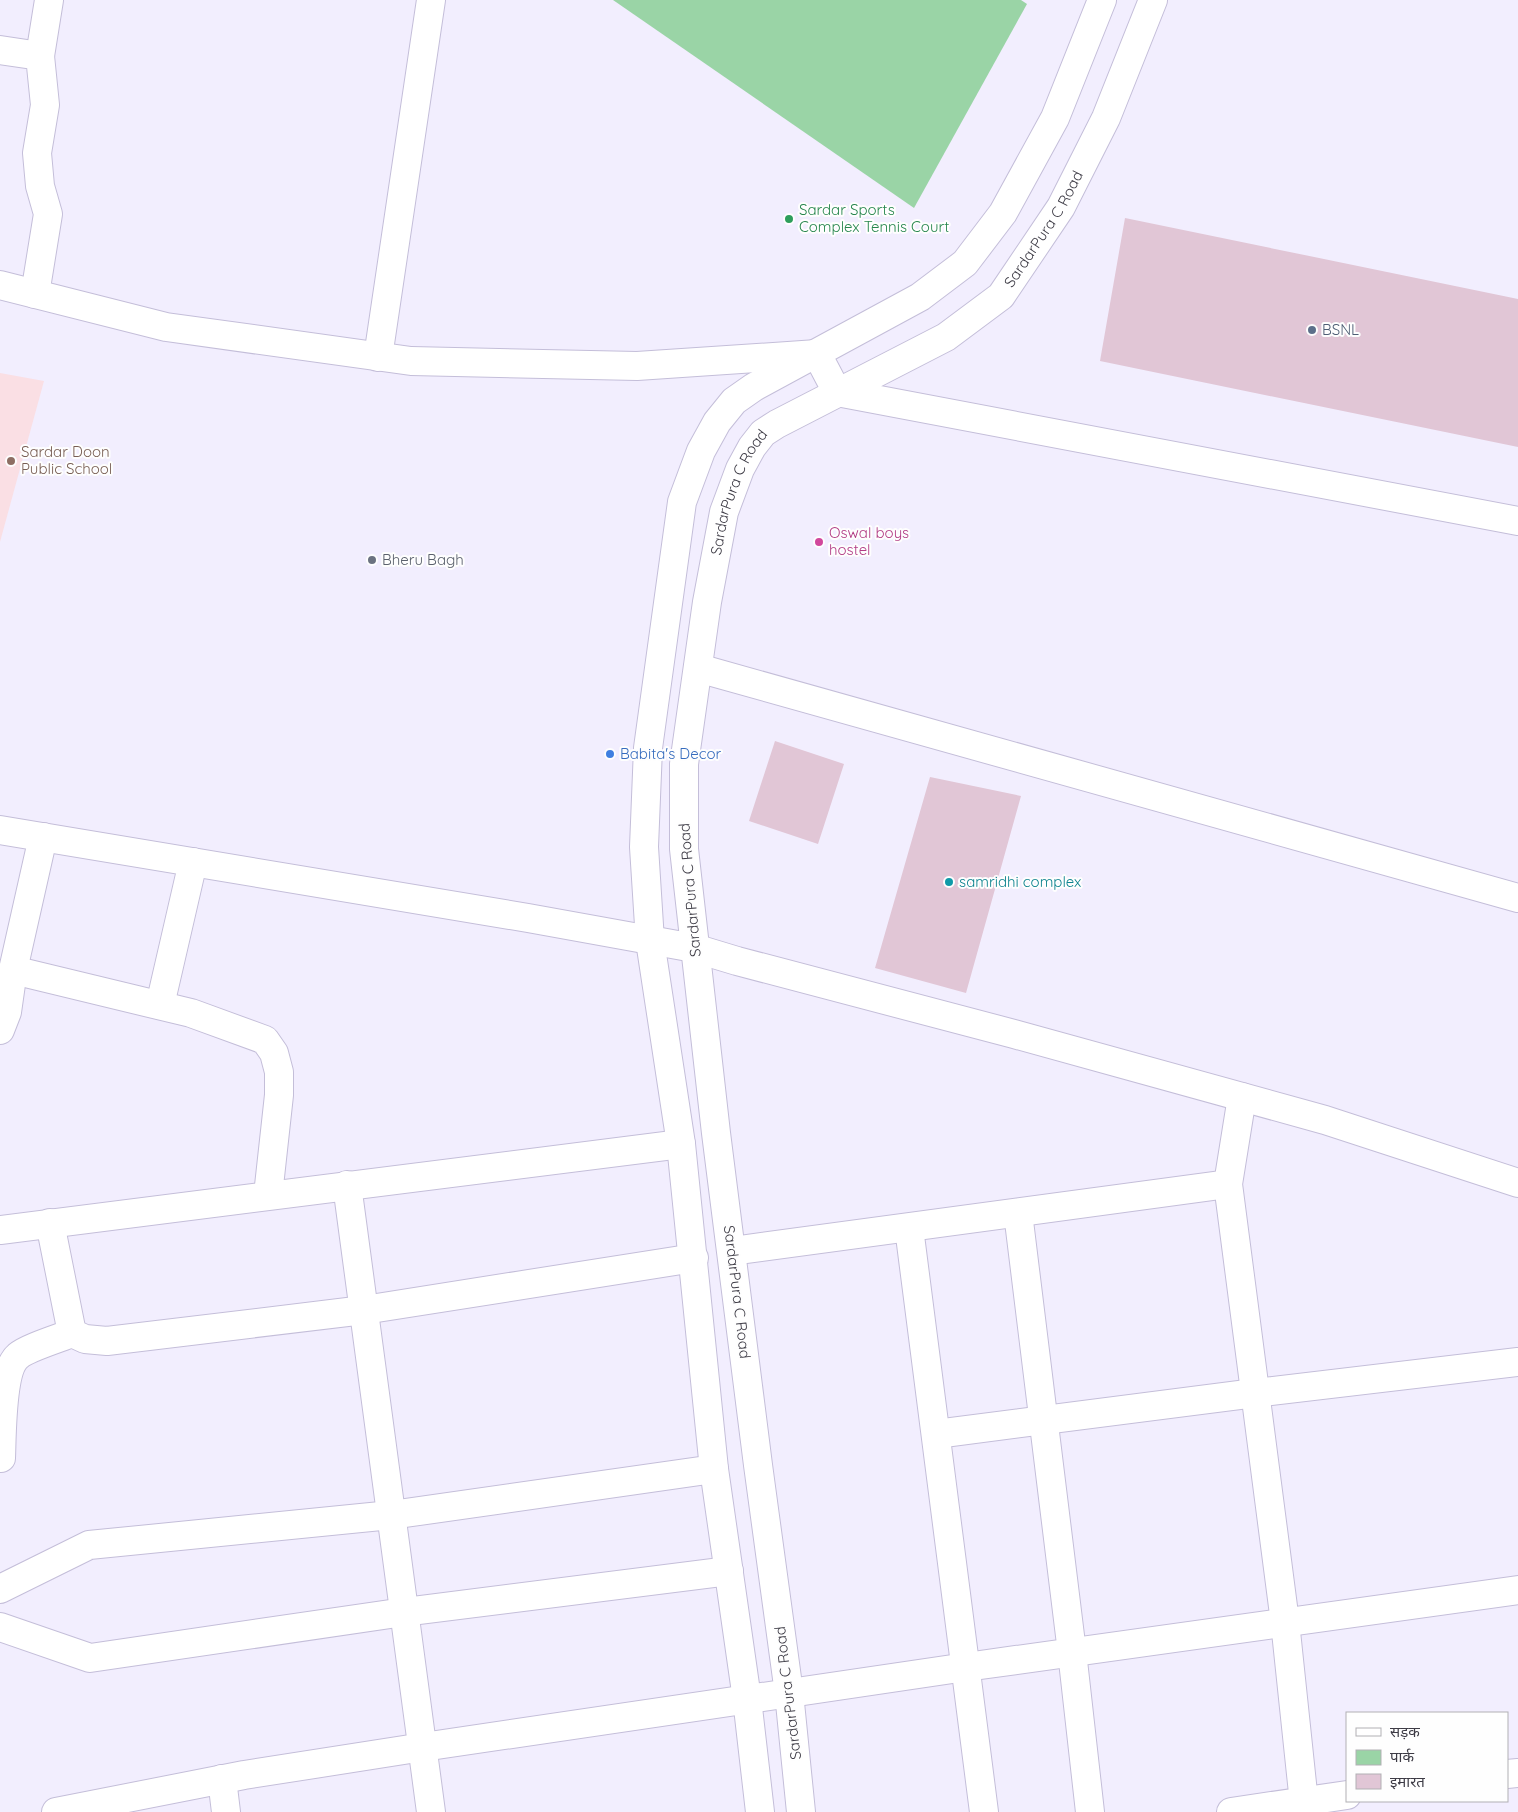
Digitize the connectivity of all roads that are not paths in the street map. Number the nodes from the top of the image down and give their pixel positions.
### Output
1 (49, 0) edge
2 (432, 0) edge
3 (1102, 0) edge
4 (1153, 0) edge
5 (0, 50) edge
6 (40, 56) junction
7 (0, 285) edge
8 (35, 294) junction
9 (817, 354) junction
10 (378, 356) junction
11 (837, 392) junction
12 (1518, 521) edge
13 (698, 668) junction
14 (0, 830) edge
15 (43, 837) junction
16 (193, 862) junction
17 (1518, 898) edge
18 (650, 941) junction
19 (694, 948) junction
20 (13, 970) junction
21 (160, 1005) junction
22 (0, 1030) edge
23 (1242, 1097) junction
24 (680, 1144) junction
25 (1518, 1183) edge
26 (1228, 1184) junction
27 (347, 1185) junction
28 (268, 1195) junction
29 (1018, 1213) junction
30 (50, 1223) junction
31 (909, 1228) junction
32 (0, 1230) edge
33 (732, 1251) junction
34 (694, 1258) junction
35 (364, 1310) junction
36 (72, 1333) junction
37 (1518, 1362) edge
38 (1255, 1393) junction
39 (1044, 1420) junction
40 (936, 1434) junction
41 (1, 1458) edge
42 (714, 1469) junction
43 (392, 1515) junction
44 (729, 1571) junction
45 (0, 1589) edge
46 (1518, 1590) edge
47 (404, 1612) junction
48 (1285, 1622) junction
49 (0, 1626) edge
50 (1072, 1652) junction
51 (966, 1667) junction
52 (789, 1693) junction
53 (746, 1699) junction
54 (423, 1747) junction
55 (222, 1779) junction
56 (1346, 1795) edge
57 (1304, 1806) edge
58 (56, 1812) edge
59 (226, 1812) edge
60 (431, 1812) edge
61 (760, 1812) edge
62 (801, 1812) edge
63 (984, 1812) edge
64 (1090, 1812) edge
65 (1231, 1812) edge

1 - 6 street
2 - 10 street
3 - 9 street
4 - 11 street, SardarPura C Road
5 - 6 street
6 - 8 street
7 - 8 street
8 - 10 street
9 - 10 street
9 - 11 street
9 - 18 street
11 - 12 street
11 - 13 street, SardarPura C Road
13 - 17 street
13 - 19 street, SardarPura C Road
14 - 15 street
15 - 16 street
15 - 20 street
16 - 18 street
16 - 21 street
18 - 19 street
18 - 24 street
19 - 23 street
19 - 33 street, SardarPura C Road
20 - 21 street
20 - 22 street
21 - 28 street
23 - 25 street
23 - 26 street
24 - 27 street
24 - 34 street
26 - 29 street
26 - 38 street
27 - 28 street
27 - 35 street
28 - 30 street
29 - 31 street
29 - 39 street
30 - 32 street
30 - 36 street
31 - 33 street
31 - 40 street
33 - 52 street, SardarPura C Road
34 - 35 street
34 - 42 street
35 - 36 street
35 - 43 street
36 - 41 street
37 - 38 street
38 - 39 street
38 - 48 street
39 - 40 street
39 - 50 street
40 - 51 street
42 - 43 street
42 - 44 street
43 - 45 street
43 - 47 street
44 - 47 street
44 - 53 street
46 - 48 street
47 - 49 street
47 - 54 street
48 - 50 street
48 - 57 street
50 - 51 street
50 - 64 street
51 - 52 street
51 - 63 street
52 - 53 street
52 - 62 street, SardarPura C Road
53 - 54 street
53 - 61 street
54 - 55 street
54 - 60 street
55 - 58 street
55 - 59 street
56 - 57 street
57 - 65 street

